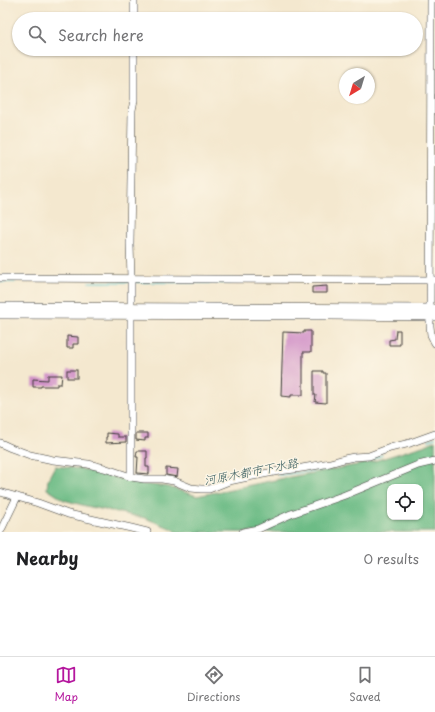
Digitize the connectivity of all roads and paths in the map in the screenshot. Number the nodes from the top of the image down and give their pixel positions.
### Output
1 (134, 0) edge
2 (432, 0) edge
3 (134, 12) edge
4 (134, 56) edge
5 (0, 278) edge
6 (131, 278) junction
7 (433, 280) edge
8 (0, 307) edge
9 (131, 311) junction
10 (433, 313) edge
11 (0, 314) edge
12 (435, 343) edge
13 (435, 434) edge
14 (0, 443) edge
15 (435, 461) edge
16 (132, 477) junction
17 (0, 492) edge
18 (17, 497) junction
19 (0, 532) edge
20 (147, 532) edge
21 (243, 532) edge

1 - 3 street
2 - 7 street
4 - 6 street
5 - 6 street
6 - 7 street
6 - 9 street
7 - 10 street
8 - 9 street
9 - 10 street
9 - 11 street
9 - 16 street
10 - 12 street
13 - 16 street
14 - 16 street
15 - 21 street
17 - 18 street
18 - 19 street
18 - 20 street

